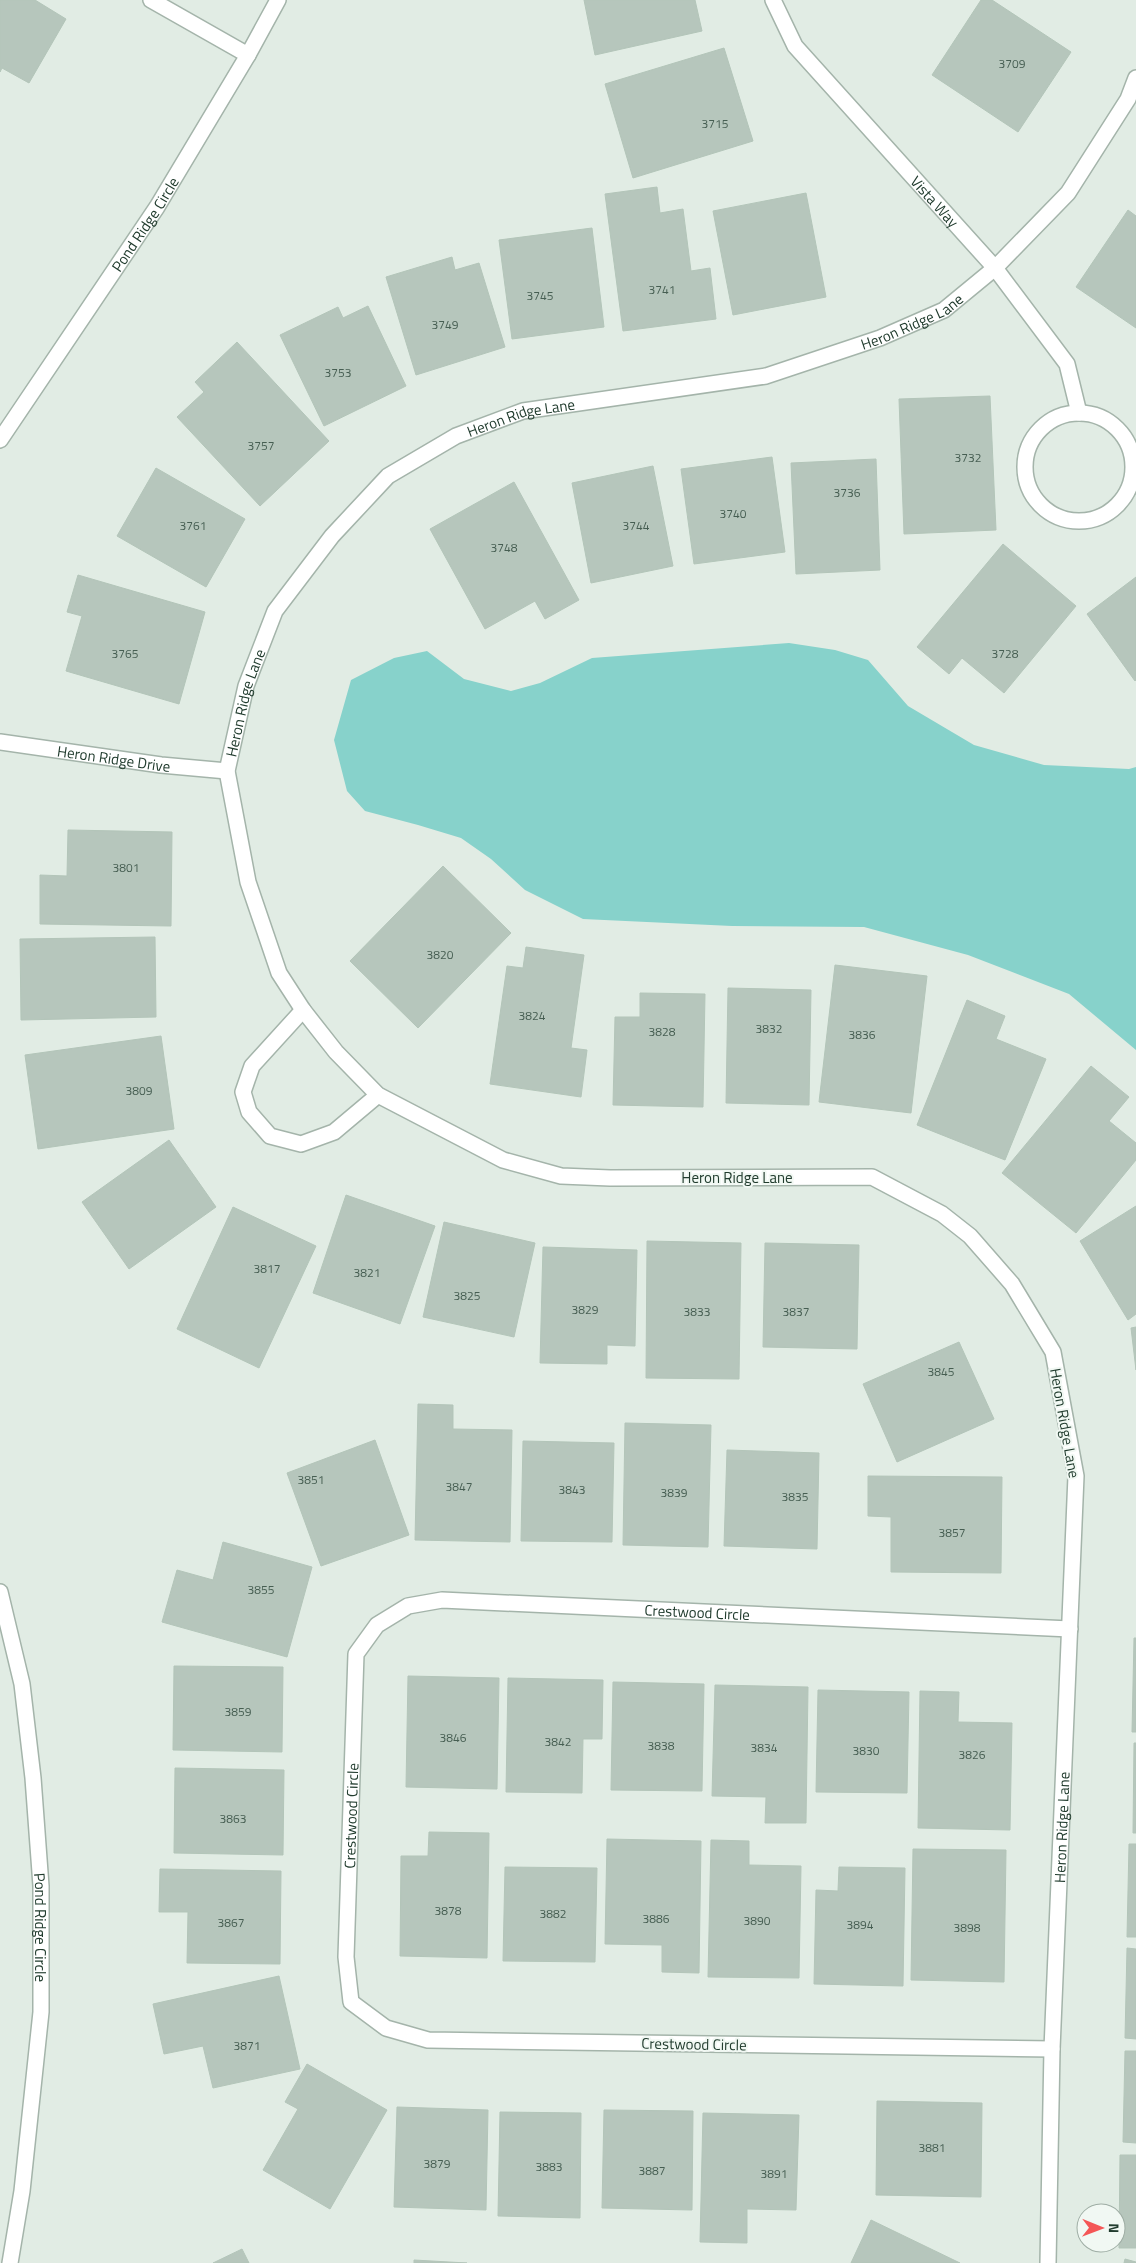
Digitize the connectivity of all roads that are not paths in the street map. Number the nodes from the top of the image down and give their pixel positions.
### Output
1 (151, 0) edge
2 (278, 0) edge
3 (773, 0) edge
4 (248, 55) junction
5 (1136, 78) edge
6 (995, 268) junction
7 (1079, 413) junction
8 (0, 440) edge
9 (0, 742) edge
10 (227, 771) junction
11 (303, 1010) junction
12 (378, 1094) junction
13 (0, 1592) edge
14 (1070, 1630) junction
15 (1052, 2048) junction
16 (10, 2263) edge
17 (1048, 2263) edge

1 - 4 street
2 - 4 street, Pond Ridge Circle
3 - 6 street, Vista Way
4 - 8 street, Pond Ridge Circle
5 - 6 street, Heron Ridge Lane
6 - 7 street, Vista Way
6 - 10 street, Heron Ridge Lane
7 - 7 street
9 - 10 street, Heron Ridge Drive
10 - 11 street, Heron Ridge Lane
11 - 12 street, Heron Ridge Lane
11 - 12 street
12 - 14 street, Heron Ridge Lane
13 - 16 street, Pond Ridge Circle
14 - 15 street, Heron Ridge Lane
14 - 15 street, Crestwood Circle
15 - 17 street, Heron Ridge Lane

